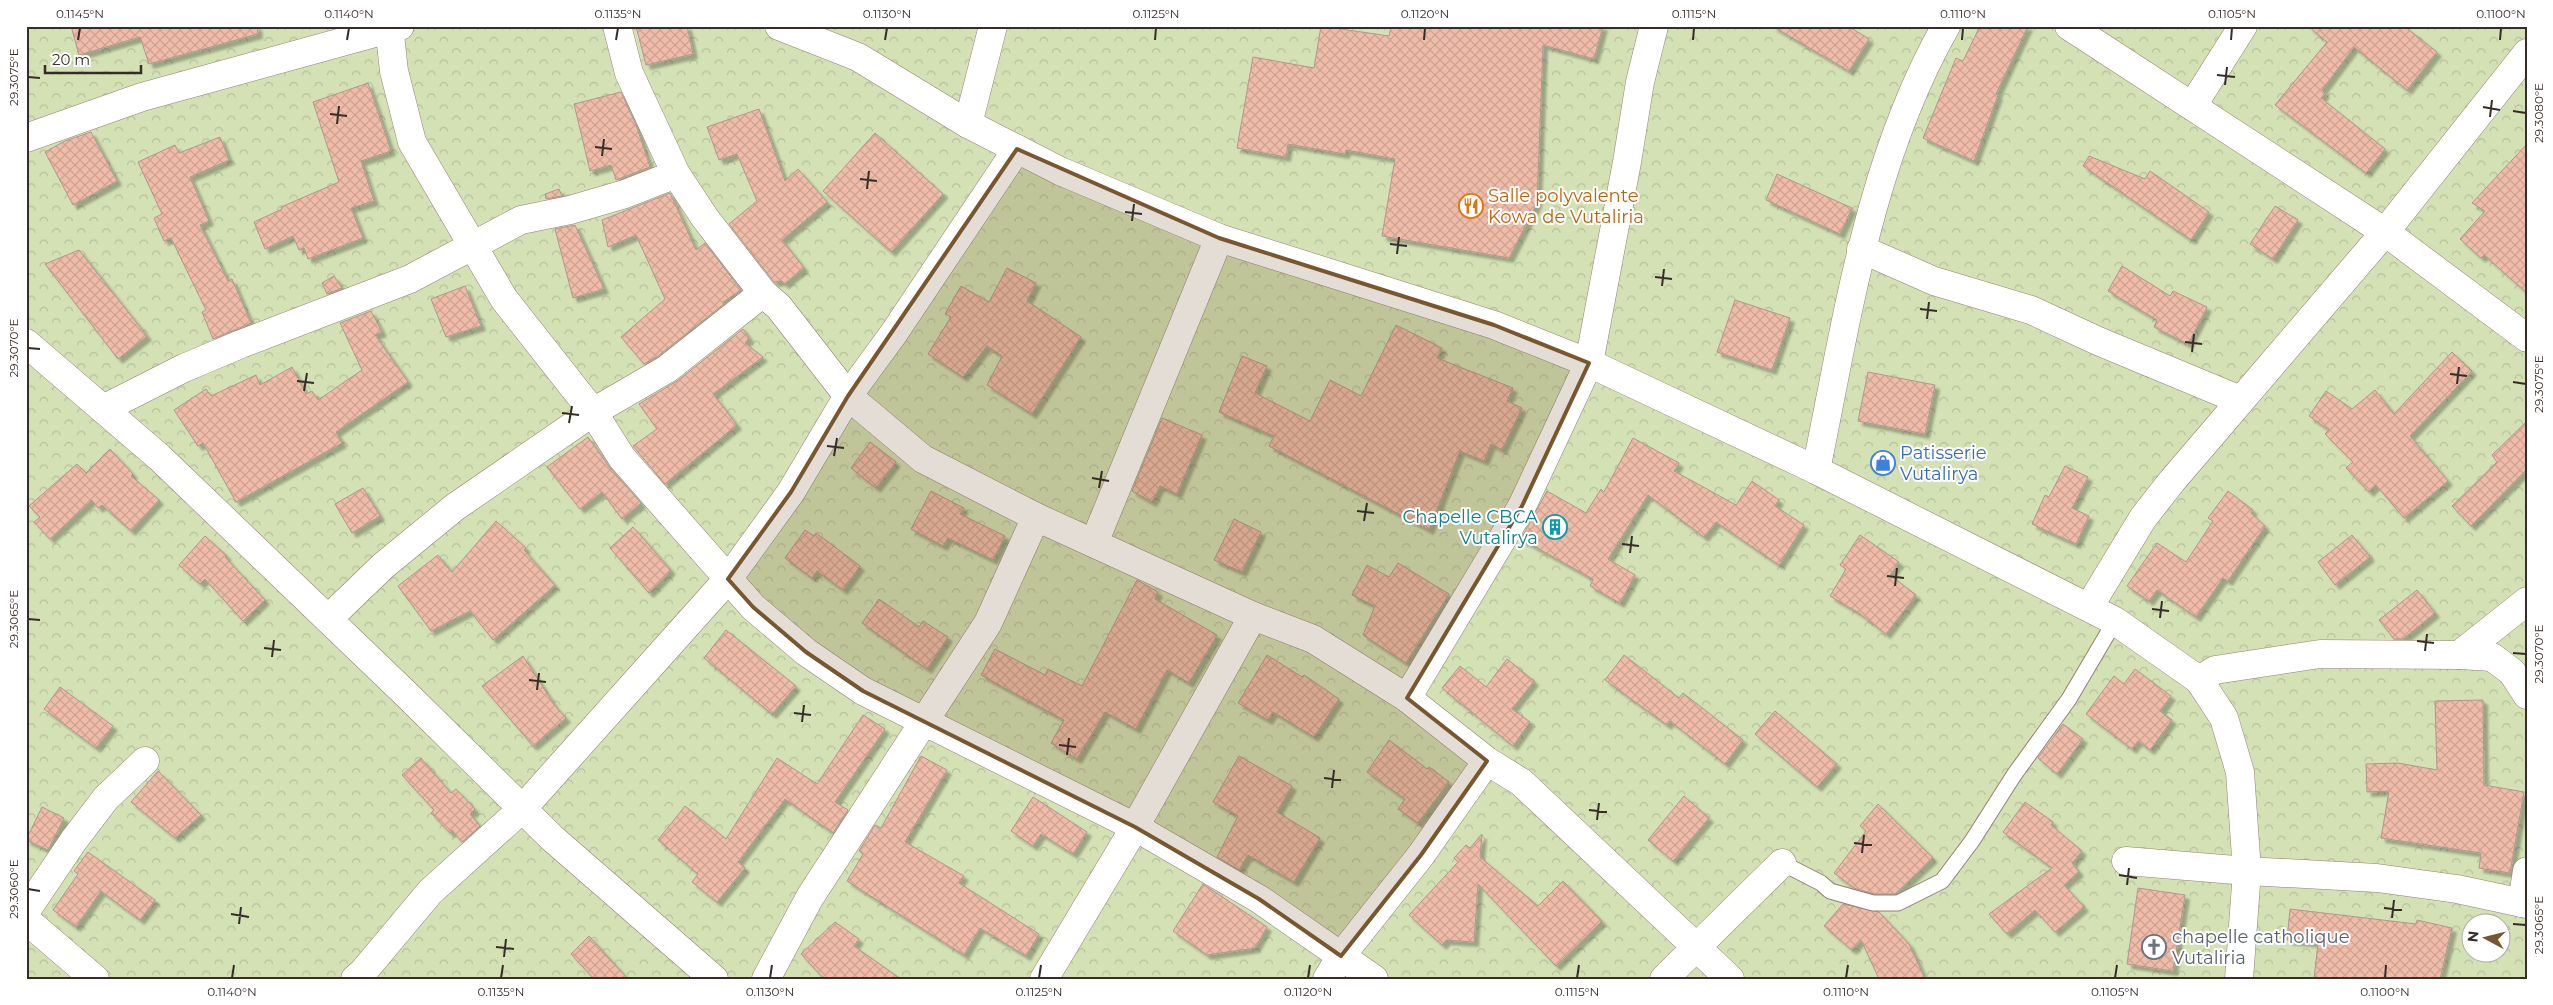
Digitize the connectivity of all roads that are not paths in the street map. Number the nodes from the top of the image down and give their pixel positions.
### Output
1 (617, 26) edge
2 (779, 26) edge
3 (993, 26) edge
4 (1654, 26) edge
5 (1946, 26) edge
6 (2069, 26) edge
7 (2243, 26) edge
8 (393, 28) edge
9 (2527, 53) edge
10 (2193, 105) junction
11 (968, 124) junction
12 (26, 138) edge
13 (1017, 149) junction
14 (676, 174) junction
15 (2385, 232) junction
16 (1219, 238) junction
17 (473, 247) junction
18 (1861, 250) junction
19 (763, 294) junction
20 (2527, 338) edge
21 (26, 343) edge
22 (1589, 364) junction
23 (848, 396) junction
24 (2240, 400) junction
25 (103, 409) junction
26 (593, 412) junction
27 (1816, 470) junction
28 (1036, 516) junction
29 (1094, 543) junction
30 (728, 579) junction
31 (2527, 601) edge
32 (2089, 607) junction
33 (1253, 616) junction
34 (328, 619) junction
35 (2115, 621) junction
36 (2459, 655) junction
37 (2199, 680) junction
38 (2527, 695) edge
39 (1407, 698) junction
40 (923, 722) junction
41 (145, 761) dead end
42 (1487, 761) junction
43 (523, 808) junction
44 (1135, 827) junction
45 (2126, 861) dead end
46 (1782, 863) joint
47 (2247, 871) junction
48 (2527, 871) edge
49 (2524, 903) edge
50 (26, 912) edge
51 (26, 920) edge
52 (1698, 946) junction
53 (1334, 968) edge
54 (95, 979) edge
55 (355, 979) edge
56 (714, 979) edge
57 (766, 979) edge
58 (1044, 979) edge
59 (1374, 979) edge
60 (1664, 979) edge
61 (1730, 979) edge
62 (2239, 979) edge

1 - 14 street
2 - 11 street
3 - 11 street
4 - 22 street
5 - 18 street
6 - 10 street
7 - 10 street
8 - 12 street
8 - 17 street
9 - 15 street
10 - 15 street
11 - 13 street
13 - 16 street
13 - 23 street
14 - 17 street
14 - 19 street
15 - 20 street
15 - 24 street
16 - 22 street
16 - 29 street
17 - 25 street
17 - 26 street
18 - 24 street
18 - 27 street
19 - 23 street
19 - 26 street
21 - 25 street
22 - 27 street
22 - 39 street
23 - 28 street
23 - 30 street
24 - 32 street
25 - 34 street
26 - 30 street
26 - 34 street
27 - 32 street
28 - 29 street
28 - 40 street
29 - 33 street
30 - 40 street
30 - 43 street
31 - 36 street
32 - 35 street
33 - 39 street
33 - 44 street
34 - 43 street
35 - 37 street
35 - 46 lane
36 - 37 street
36 - 38 street
37 - 47 street
39 - 42 street
40 - 44 street
40 - 57 street
41 - 50 street
42 - 52 street
42 - 53 street
43 - 55 street
43 - 56 street
44 - 53 street
44 - 58 street
45 - 47 street
46 - 52 street
47 - 49 street
47 - 62 street
48 - 49 street
51 - 54 street
52 - 60 street
52 - 61 street
53 - 59 street

